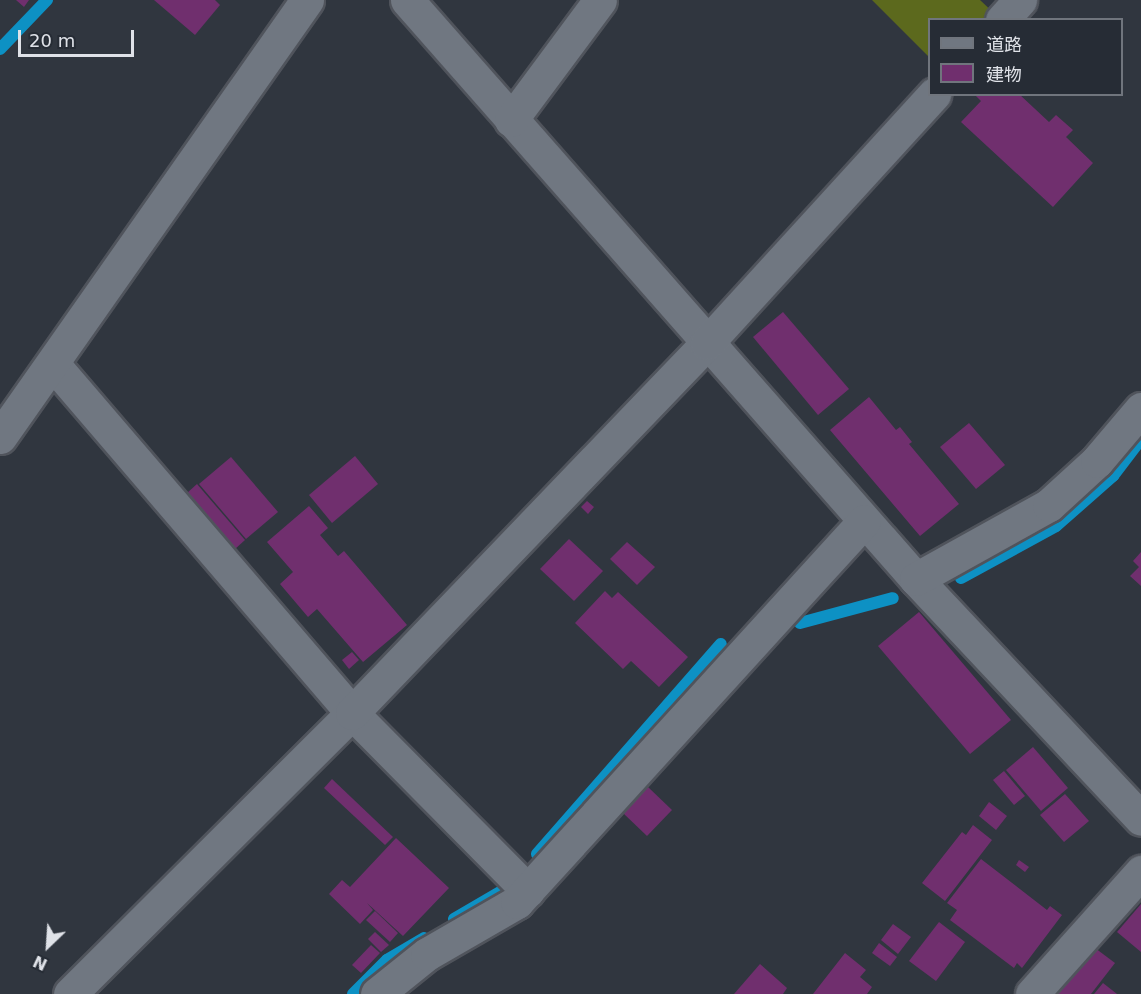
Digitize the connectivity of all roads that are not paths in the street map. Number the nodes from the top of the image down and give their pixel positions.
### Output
1 (307, 0) edge
2 (407, 0) edge
3 (600, 0) edge
4 (1020, 0) edge
5 (1004, 18) edge
6 (932, 96) edge
7 (511, 120) junction
8 (707, 343) junction
9 (54, 364) junction
10 (1141, 409) edge
11 (0, 437) edge
12 (864, 521) junction
13 (916, 579) junction
14 (352, 713) junction
15 (1141, 819) edge
16 (1141, 872) edge
17 (528, 891) junction
18 (70, 994) edge
19 (376, 994) edge
20 (1032, 994) edge

1 - 9 street
2 - 7 street
3 - 7 street
4 - 5 street
6 - 8 street
7 - 8 street
8 - 12 street
8 - 14 street
9 - 11 street
9 - 14 street
10 - 13 street
12 - 13 street
12 - 17 street
13 - 15 street
14 - 17 street
14 - 18 street
16 - 20 street
17 - 19 street

